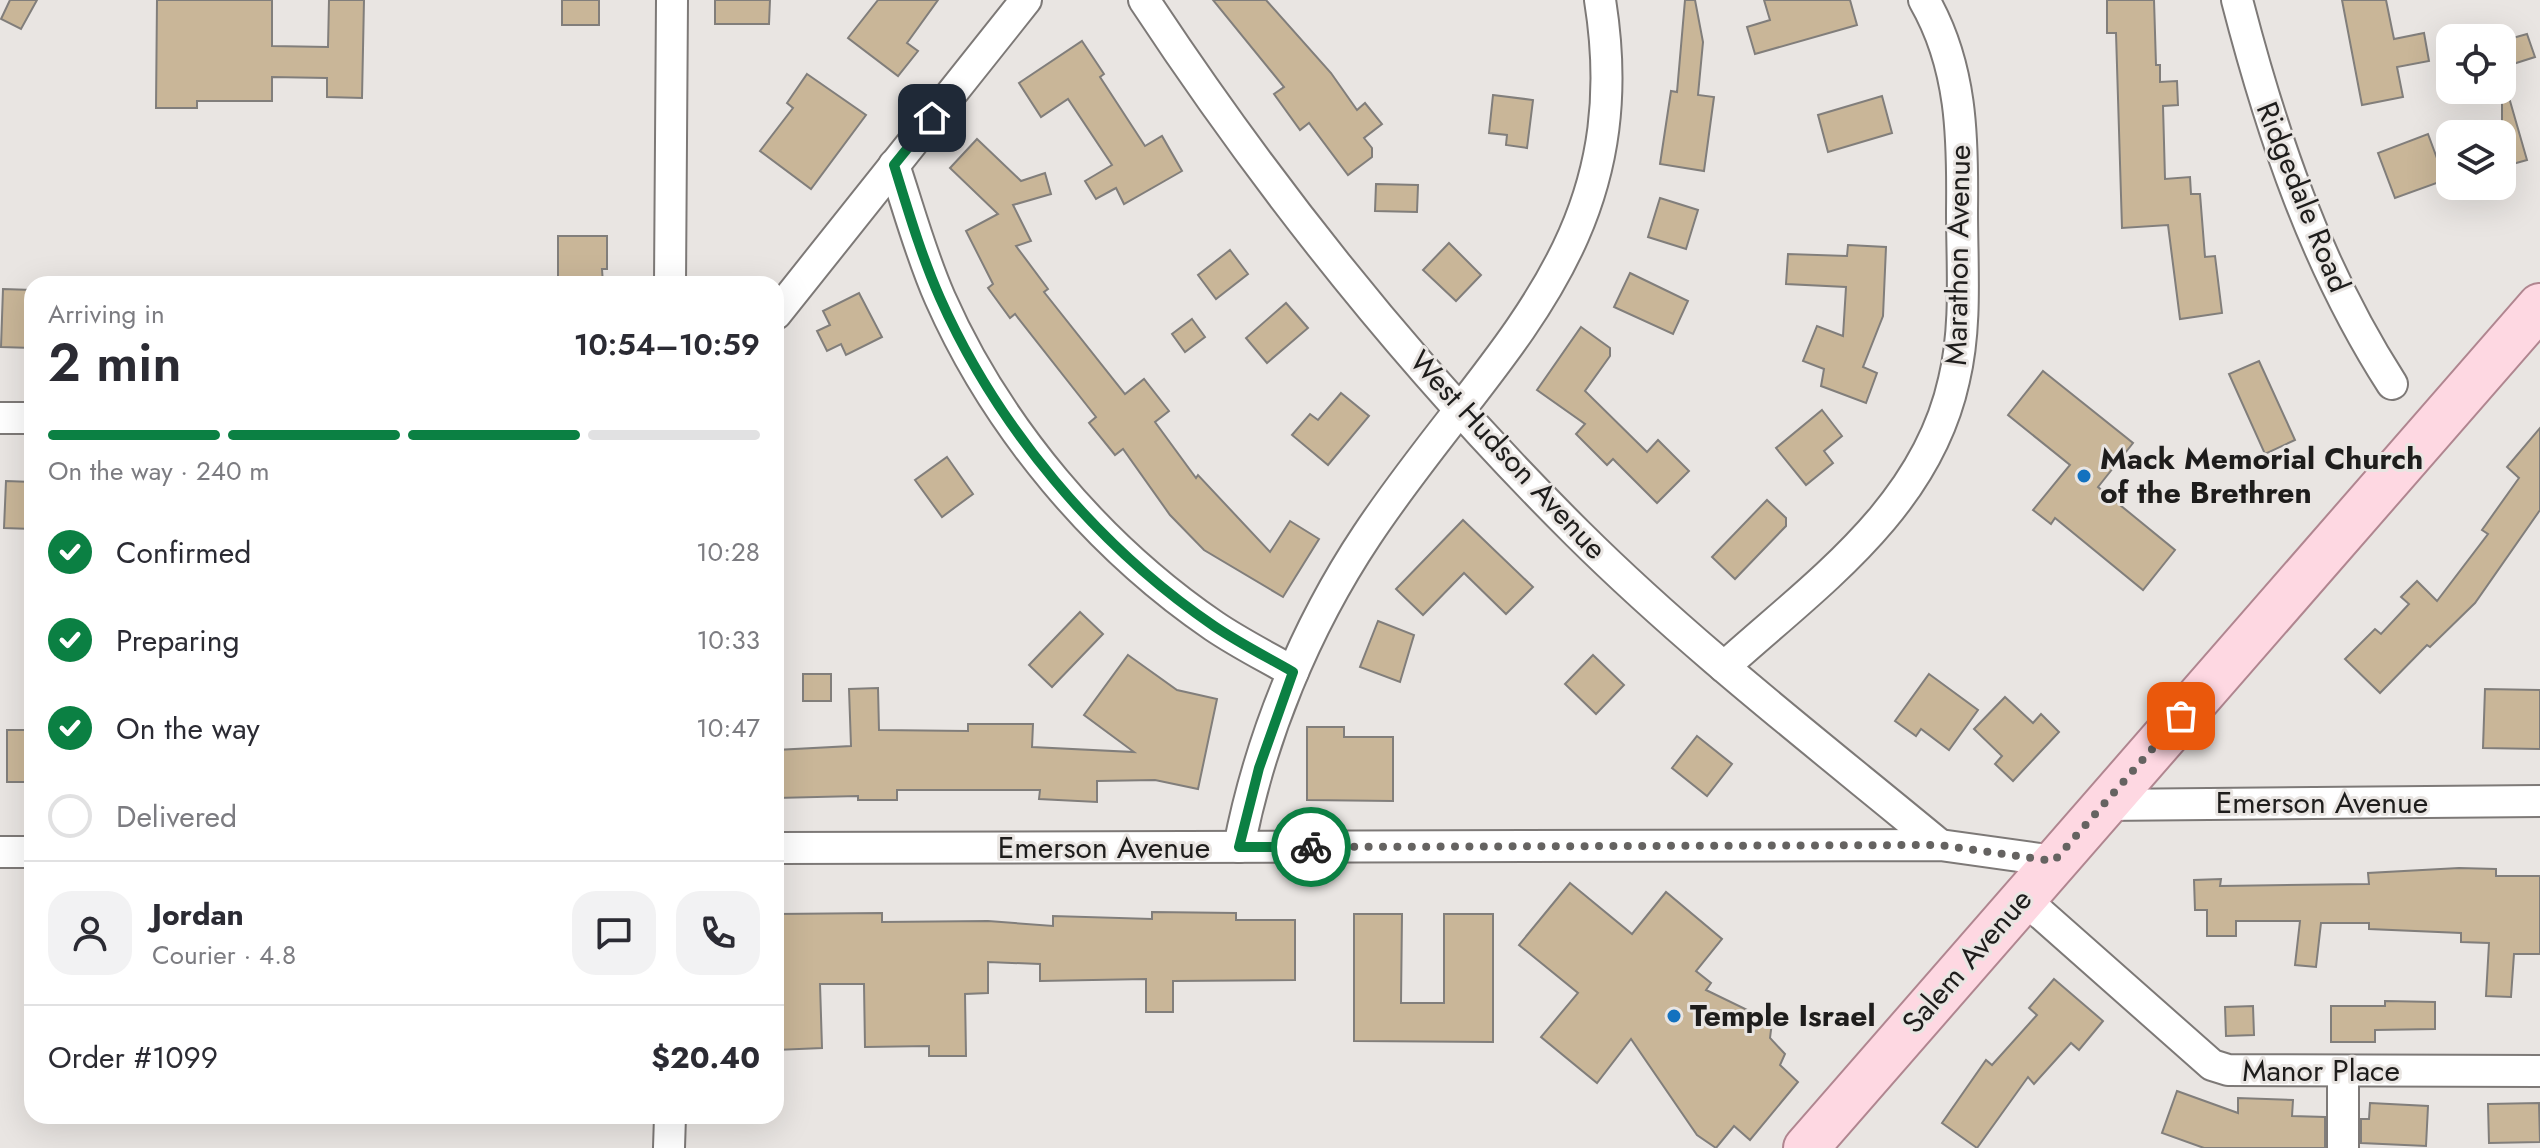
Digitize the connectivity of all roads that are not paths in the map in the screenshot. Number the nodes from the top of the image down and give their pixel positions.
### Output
1 (672, 0) edge
2 (1026, 0) edge
3 (1144, 0) edge
4 (1600, 0) edge
5 (1924, 0) edge
6 (2237, 0) edge
7 (894, 165) junction
8 (670, 276) edge
9 (784, 304) edge
10 (2540, 306) edge
11 (2392, 384) dead end
12 (1463, 410) junction
13 (0, 418) edge
14 (24, 418) edge
15 (1724, 667) junction
16 (1293, 672) junction
17 (2540, 801) edge
18 (2103, 805) junction
19 (1940, 845) junction
20 (1239, 847) junction
21 (784, 848) edge
22 (0, 852) edge
23 (24, 852) edge
24 (2054, 861) junction
25 (2022, 897) junction
26 (2540, 1071) edge
27 (2343, 1072) junction
28 (670, 1124) edge
29 (669, 1148) edge
30 (1806, 1148) edge
31 (2343, 1148) edge

1 - 8 street
2 - 7 street
3 - 12 street, West Hudson Avenue
4 - 12 street
5 - 15 street, Marathon Avenue
6 - 11 street, Ridgedale Road
7 - 9 street
7 - 16 street
10 - 18 main road, Salem Avenue
12 - 15 street, West Hudson Avenue
12 - 16 street
13 - 14 street
15 - 19 street, West Hudson Avenue
16 - 20 street
17 - 18 street, Emerson Avenue
18 - 24 main road, Salem Avenue
19 - 20 street, Emerson Avenue
19 - 24 street, Emerson Avenue
20 - 21 street, Emerson Avenue
22 - 23 street
24 - 25 main road, Salem Avenue
25 - 27 street, Manor Place
25 - 30 main road, Salem Avenue
26 - 27 street, Manor Place
27 - 31 street
28 - 29 street

